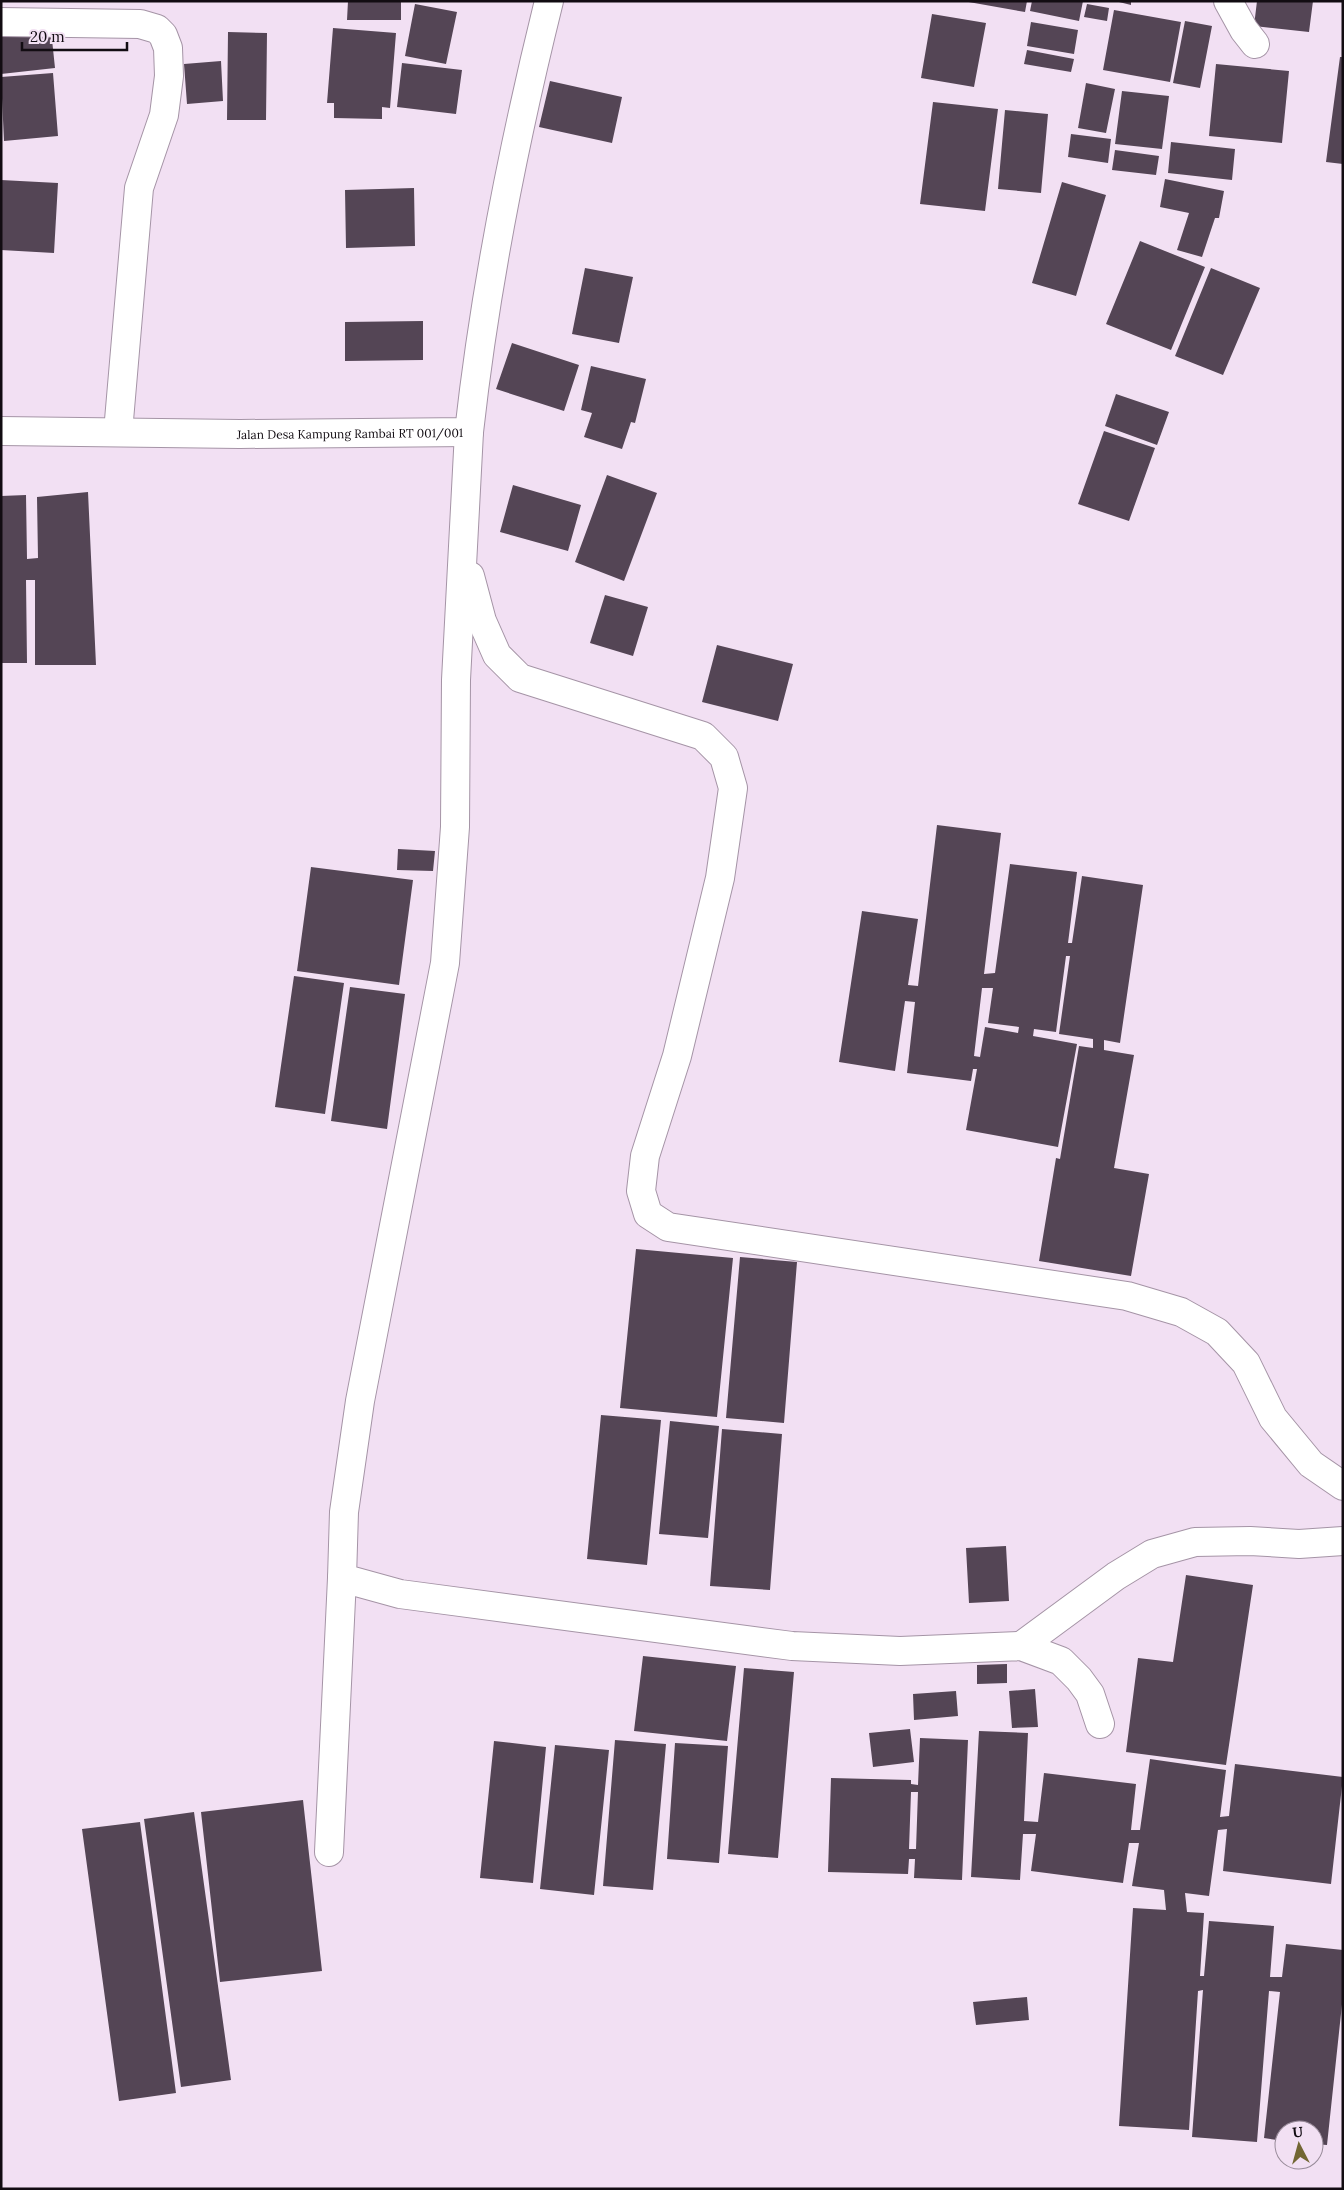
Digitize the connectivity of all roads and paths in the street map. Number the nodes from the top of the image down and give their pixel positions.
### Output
1 (548, 1) edge
2 (1228, 1) edge
3 (1, 22) edge
4 (1255, 44) dead end
5 (1, 431) edge
6 (118, 432) junction
7 (469, 432) junction
8 (464, 554) junction
9 (1343, 1486) edge
10 (1343, 1541) edge
11 (342, 1578) junction
12 (1022, 1646) junction
13 (1100, 1724) dead end
14 (329, 1852) dead end

1 - 7 street, Jalan Desa Kampung Rambai RT 001/001
2 - 4 street
3 - 6 street
5 - 6 street, Jalan Desa Kampung Rambai RT 001/001
6 - 7 street, Jalan Desa Kampung Rambai RT 001/001
7 - 8 street
8 - 9 street
8 - 11 street
10 - 12 street
11 - 12 street
11 - 14 street
12 - 13 street

